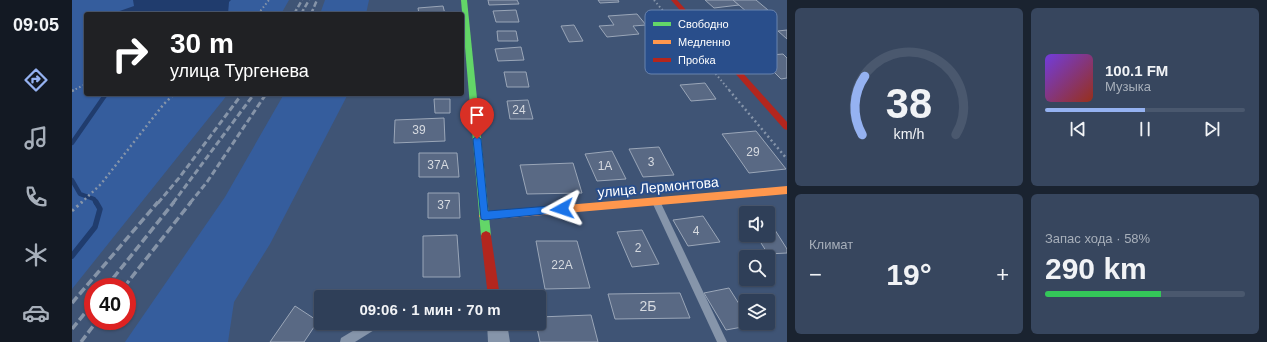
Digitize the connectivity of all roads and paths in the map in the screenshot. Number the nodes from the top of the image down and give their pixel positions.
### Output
1 (269, 0) edge
2 (464, 0) edge
3 (654, 0) edge
4 (674, 0) edge
5 (662, 10) edge
6 (683, 10) edge
7 (260, 12) edge
8 (716, 74) edge
9 (740, 74) edge
10 (84, 85) edge
11 (72, 92) edge
12 (172, 96) edge
13 (787, 127) edge
14 (787, 159) edge
15 (787, 190) edge
16 (655, 201) junction
17 (72, 211) edge
18 (484, 216) junction
19 (493, 290) edge
20 (364, 330) edge
21 (498, 330) edge
22 (345, 342) edge
23 (499, 342) edge
24 (722, 342) edge

1 - 7 path
2 - 18 street
3 - 5 path
4 - 6 street
8 - 14 path
9 - 13 street
10 - 11 path
12 - 17 path
15 - 16 street, улица Лермонтова
16 - 18 street, улица Лермонтова
16 - 24 lane
18 - 19 street
20 - 22 lane
21 - 23 street

